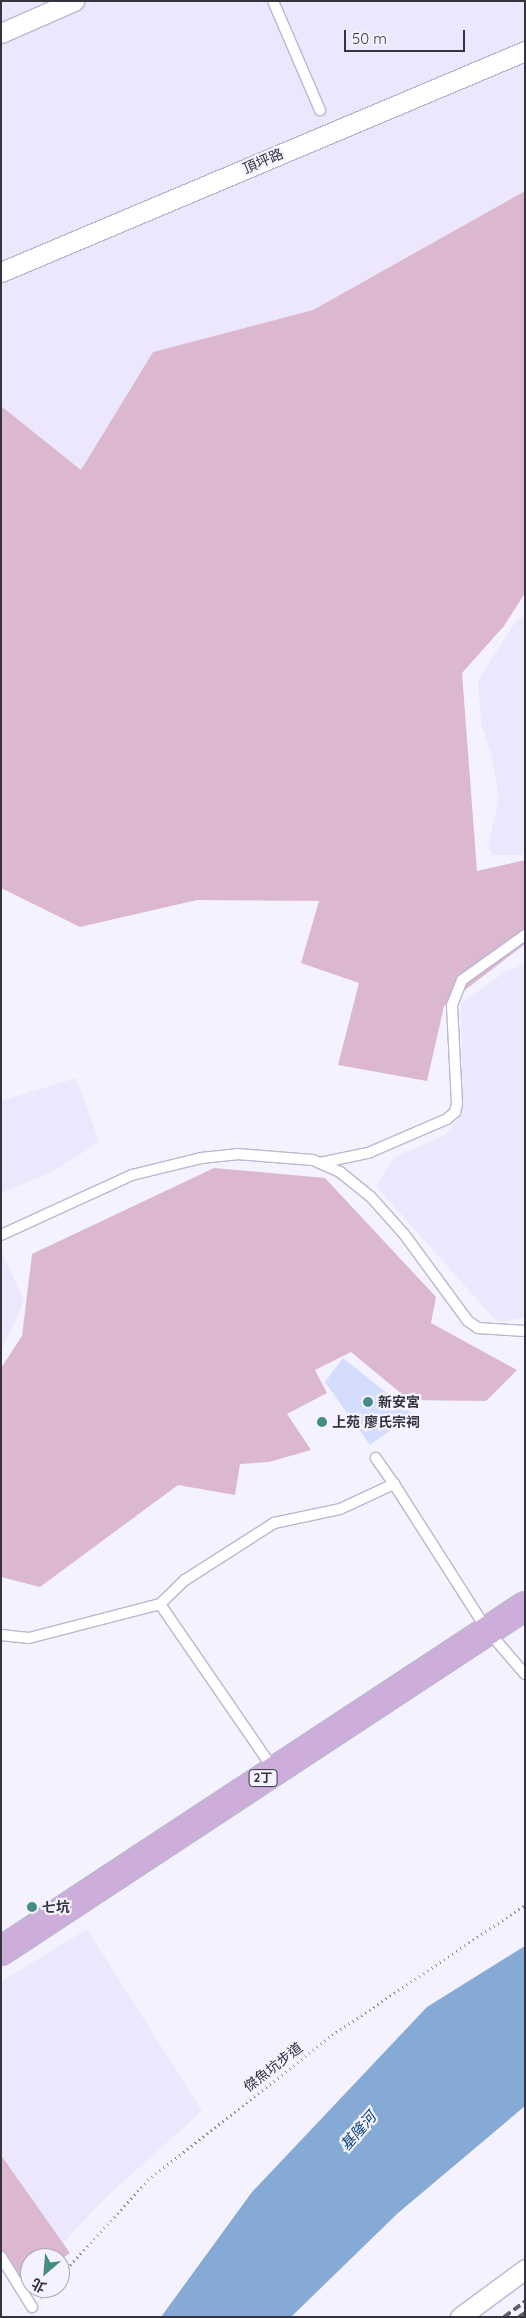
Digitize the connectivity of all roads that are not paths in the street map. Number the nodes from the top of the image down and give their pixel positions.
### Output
1 (74, 1) edge
2 (273, 1) edge
3 (1, 33) edge
4 (525, 50) edge
5 (320, 110) dead end
6 (1, 272) edge
7 (525, 935) edge
8 (320, 1163) junction
9 (1, 1235) edge
10 (525, 1331) edge
11 (376, 1458) dead end
12 (394, 1484) junction
13 (160, 1604) junction
14 (525, 1606) edge
15 (487, 1630) junction
16 (1, 1635) edge
17 (525, 1674) edge
18 (274, 1770) junction
19 (1, 1951) edge
20 (1, 2257) edge
21 (525, 2269) edge
22 (32, 2308) dead end
23 (460, 2317) edge

1 - 3 street
2 - 5 lane
4 - 6 street, 頂坪路
7 - 8 lane
8 - 9 lane
8 - 10 lane
11 - 12 lane
12 - 13 lane
12 - 15 lane
13 - 16 lane
13 - 18 lane
14 - 15 main road, 2丁
15 - 17 lane
15 - 18 main road, 2丁
18 - 19 main road, 2丁
20 - 22 lane
21 - 23 street

